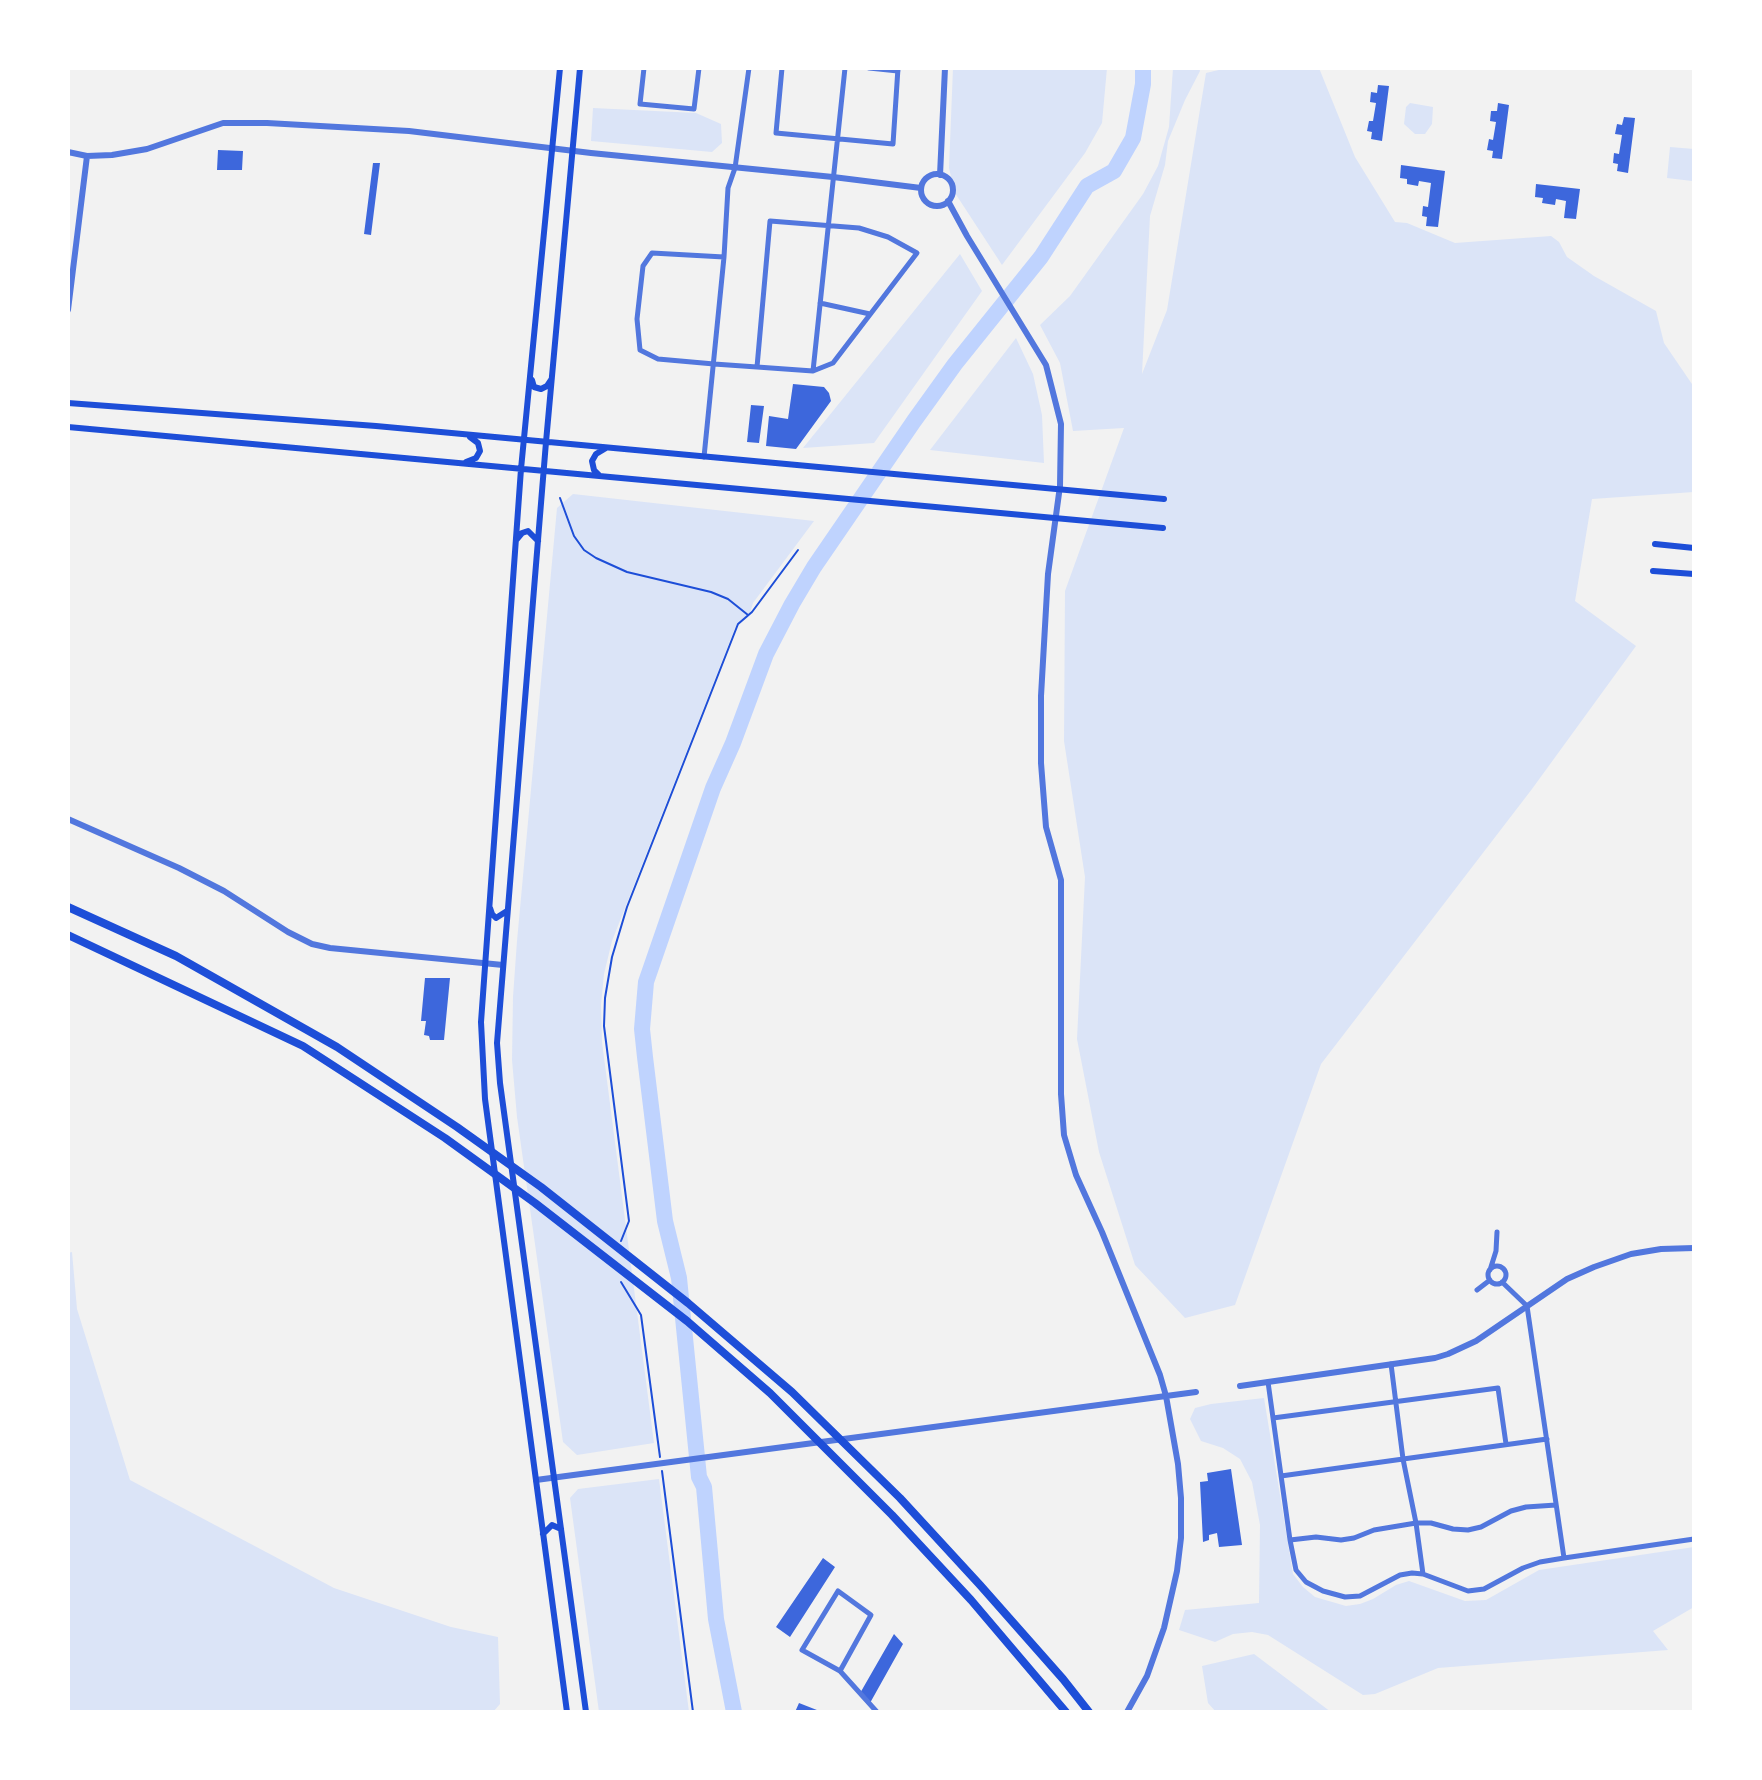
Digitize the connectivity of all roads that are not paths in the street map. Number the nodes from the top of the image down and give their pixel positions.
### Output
1 (560, 68) edge
2 (580, 68) edge
3 (644, 68) edge
4 (699, 68) edge
5 (749, 68) edge
6 (782, 68) edge
7 (845, 68) edge
8 (869, 68) edge
9 (945, 68) edge
10 (898, 70) edge
11 (837, 139) junction
12 (553, 147) junction
13 (572, 150) junction
14 (68, 152) edge
15 (87, 156) junction
16 (735, 168) junction
17 (940, 175) junction
18 (833, 177) junction
19 (921, 188) junction
20 (948, 201) junction
21 (828, 226) junction
22 (724, 257) junction
23 (820, 303) junction
24 (68, 310) edge
25 (870, 314) junction
26 (714, 364) junction
27 (757, 367) junction
28 (813, 371) junction
29 (531, 377) junction
30 (551, 379) junction
31 (68, 403) edge
32 (68, 427) edge
33 (469, 435) junction
34 (524, 440) junction
35 (546, 442) junction
36 (606, 448) junction
37 (704, 457) junction
38 (463, 464) junction
39 (521, 469) junction
40 (543, 471) junction
41 (600, 476) junction
42 (1164, 499) dead end
43 (1163, 528) dead end
44 (516, 540) junction
45 (538, 541) junction
46 (1655, 544) dead end
47 (1694, 548) edge
48 (1653, 571) dead end
49 (1694, 574) edge
50 (68, 819) edge
51 (489, 905) junction
52 (68, 907) edge
53 (508, 910) junction
54 (68, 935) edge
55 (485, 963) junction
56 (503, 965) junction
57 (481, 1022) junction
58 (498, 1026) junction
59 (1497, 1232) dead end
60 (1694, 1248) edge
61 (1496, 1251) junction
62 (1501, 1267) junction
63 (1490, 1270) junction
64 (1490, 1280) junction
65 (1502, 1282) junction
66 (1477, 1290) dead end
67 (1527, 1306) junction
68 (1391, 1364) junction
69 (1268, 1382) junction
70 (1240, 1386) dead end
71 (1196, 1392) dead end
72 (1166, 1396) junction
73 (1395, 1401) junction
74 (1273, 1418) junction
75 (547, 1429) junction
76 (530, 1433) junction
77 (1547, 1439) junction
78 (1506, 1444) junction
79 (1403, 1459) junction
80 (1281, 1476) junction
81 (554, 1478) junction
82 (536, 1480) junction
83 (1556, 1505) junction
84 (1416, 1523) junction
85 (561, 1529) junction
86 (543, 1534) junction
87 (1694, 1539) edge
88 (1290, 1540) junction
89 (1564, 1558) junction
90 (1423, 1574) junction
91 (840, 1671) junction
92 (567, 1712) edge
93 (586, 1712) edge
94 (877, 1712) edge
95 (1066, 1712) edge
96 (1089, 1712) edge
97 (1127, 1712) edge

1 - 12 main road
2 - 13 main road
3 - 4 street
5 - 16 street
6 - 11 street
7 - 11 street
8 - 10 street
9 - 17 street
10 - 11 street
11 - 18 street
12 - 13 street
12 - 15 street
12 - 29 main road
13 - 16 street
13 - 30 main road
14 - 15 street
15 - 24 street
16 - 18 street
16 - 22 street
17 - 19 street
17 - 20 street
18 - 19 street
18 - 21 street
19 - 20 street
20 - 72 street
21 - 23 street
21 - 25 street
21 - 27 street
22 - 26 street
22 - 26 street
23 - 25 street
23 - 28 street
25 - 28 street
26 - 27 street
26 - 37 street
27 - 28 street
29 - 30 main road
29 - 34 main road
30 - 35 main road
31 - 33 main road
32 - 38 main road
33 - 34 main road
33 - 38 main road
34 - 35 main road
34 - 39 main road
35 - 36 main road
35 - 40 main road
36 - 37 main road
36 - 41 main road
37 - 42 main road
38 - 39 main road
39 - 40 main road
39 - 44 main road
40 - 41 main road
40 - 45 main road
41 - 43 main road
44 - 45 main road
44 - 51 main road
45 - 53 main road
46 - 47 main road
48 - 49 main road
50 - 55 street
51 - 53 main road
51 - 55 main road
52 - 96 highway
53 - 56 main road
54 - 95 highway
55 - 56 street
55 - 57 main road
56 - 58 main road
57 - 58 main road
57 - 76 main road
58 - 75 main road
59 - 61 street
60 - 67 street
61 - 62 street
61 - 63 street
62 - 63 street
62 - 65 street
63 - 64 street
64 - 65 street
64 - 66 street
65 - 67 street
67 - 68 street
67 - 77 street
68 - 69 street
68 - 73 street
69 - 70 street
69 - 74 street
71 - 72 street
72 - 81 street
72 - 97 street
73 - 74 street
73 - 78 street
73 - 79 street
74 - 80 street
75 - 76 main road
75 - 81 main road
76 - 82 main road
77 - 78 street
77 - 83 street
78 - 79 street
79 - 80 street
79 - 84 street
80 - 88 street
81 - 82 street
81 - 85 main road
82 - 86 main road
83 - 84 street
83 - 89 street
84 - 88 street
84 - 90 street
85 - 86 main road
85 - 93 main road
86 - 92 main road
87 - 89 street
88 - 90 street
89 - 90 street
91 - 91 street
91 - 94 street

